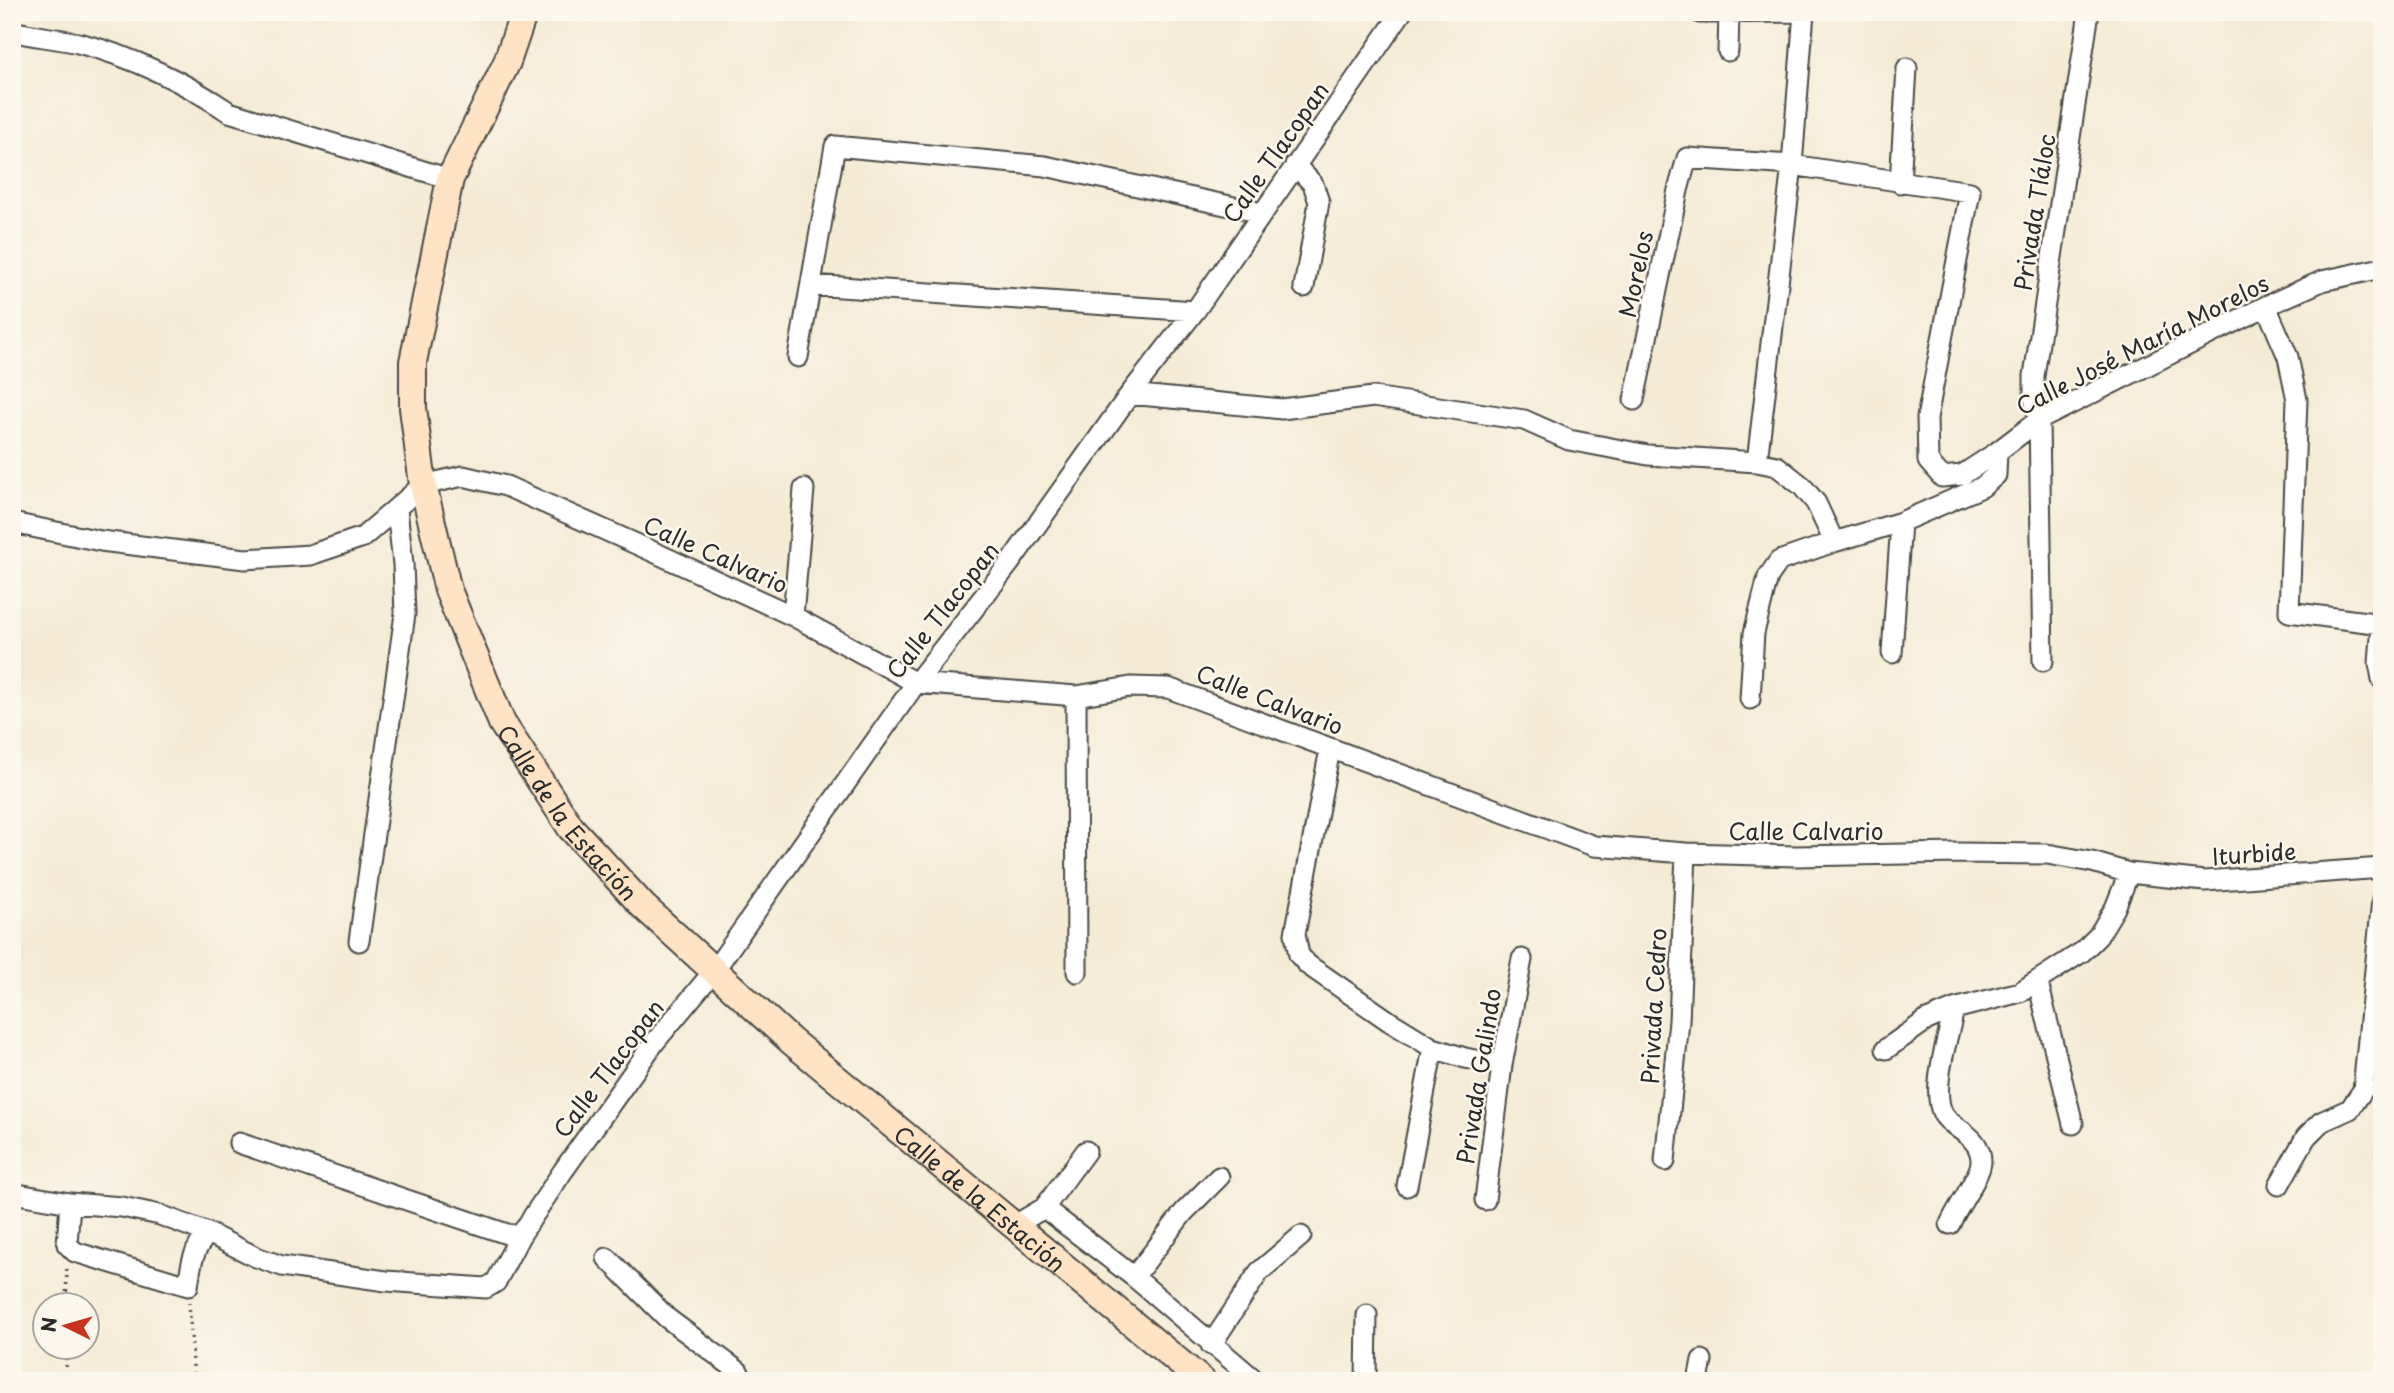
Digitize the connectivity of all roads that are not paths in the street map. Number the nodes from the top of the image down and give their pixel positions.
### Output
1 (524, 12) edge
2 (1402, 12) edge
3 (1798, 12) edge
4 (1804, 12) edge
5 (2089, 12) edge
6 (1700, 13) edge
7 (1729, 13) edge
8 (12, 31) edge
9 (1728, 51) dead end
10 (1907, 68) dead end
11 (1295, 165) junction
12 (1793, 165) junction
13 (450, 179) junction
14 (1900, 183) junction
15 (1262, 213) junction
16 (2382, 268) edge
17 (811, 285) junction
18 (1304, 287) dead end
19 (2266, 306) junction
20 (1195, 311) junction
21 (798, 357) dead end
22 (1130, 394) junction
23 (1634, 400) dead end
24 (2039, 420) junction
25 (1997, 452) junction
26 (1757, 462) junction
27 (422, 485) junction
28 (804, 489) dead end
29 (397, 509) junction
30 (1901, 522) junction
31 (12, 523) edge
32 (1834, 541) junction
33 (793, 616) junction
34 (2382, 624) edge
35 (1892, 653) dead end
36 (2043, 661) dead end
37 (2382, 679) edge
38 (916, 683) junction
39 (1076, 696) junction
40 (1750, 699) dead end
41 (1330, 749) junction
42 (1686, 853) junction
43 (2382, 868) edge
44 (2129, 873) junction
45 (2382, 900) edge
46 (359, 941) dead end
47 (1522, 959) dead end
48 (713, 972) junction
49 (1076, 972) dead end
50 (2038, 983) junction
51 (1954, 1009) junction
52 (1433, 1048) junction
53 (1886, 1049) dead end
54 (1502, 1065) junction
55 (2073, 1124) dead end
56 (239, 1143) dead end
57 (1086, 1151) dead end
58 (1665, 1161) dead end
59 (1219, 1177) dead end
60 (2278, 1185) dead end
61 (1407, 1186) dead end
62 (12, 1193) edge
63 (1485, 1200) dead end
64 (70, 1203) junction
65 (1044, 1208) junction
66 (1950, 1224) dead end
67 (1016, 1225) junction
68 (208, 1233) junction
69 (520, 1236) junction
70 (1301, 1236) dead end
71 (607, 1258) dead end
72 (1134, 1277) junction
73 (1367, 1315) dead end
74 (1211, 1345) junction
75 (1702, 1360) dead end
76 (743, 1381) edge
77 (1202, 1381) edge
78 (1256, 1381) edge
79 (1366, 1381) edge
80 (1698, 1381) edge

1 - 13 street, Calle de la Estación
2 - 11 street, Calle Tlacopan
3 - 7 street
4 - 12 street
5 - 24 street, Privada Tláloc
6 - 7 street
7 - 9 street
8 - 13 street
10 - 14 street
11 - 15 street, Calle Tlacopan
11 - 18 street
12 - 14 street
12 - 23 street, Morelos
12 - 26 street
13 - 27 street, Calle de la Estación
14 - 25 street, Calle José María Morelos
15 - 17 street
15 - 20 street, Calle Tlacopan
16 - 19 street, Calle José María Morelos
17 - 20 street
17 - 21 street
19 - 24 street, Calle José María Morelos
19 - 34 street
20 - 22 street, Calle Tlacopan
22 - 26 street
22 - 38 street, Calle Tlacopan
24 - 25 street, Calle José María Morelos
24 - 36 street, Privada Tláloc
25 - 30 street
26 - 32 street
27 - 29 street
27 - 33 street, Calle Calvario
27 - 48 street, Calle de la Estación
28 - 33 street
29 - 31 street
29 - 46 street
30 - 32 street
30 - 35 street
32 - 40 street
33 - 38 street, Calle Calvario
34 - 37 street
38 - 39 street, Calle Calvario
38 - 48 street, Calle Tlacopan
39 - 41 street, Calle Calvario
39 - 49 street
41 - 42 street, Calle Calvario
41 - 52 street
42 - 44 street, Calle Calvario
42 - 58 street, Privada Cedro
43 - 44 street, Iturbide
44 - 50 street
45 - 60 street
47 - 54 street, Privada Galindo
48 - 67 street, Calle de la Estación
48 - 69 street, Calle Tlacopan
50 - 51 street
50 - 55 street
51 - 53 street
51 - 66 street
52 - 54 street
52 - 61 street
54 - 63 street, Privada Galindo
56 - 69 street
57 - 65 street
59 - 72 street
62 - 64 street
64 - 68 street
64 - 68 street
65 - 67 street
65 - 72 street
67 - 77 street, Calle de la Estación
68 - 69 street, Calle Tlacopan
70 - 74 street
71 - 76 street
72 - 74 street
73 - 79 street
74 - 78 street
75 - 80 street

